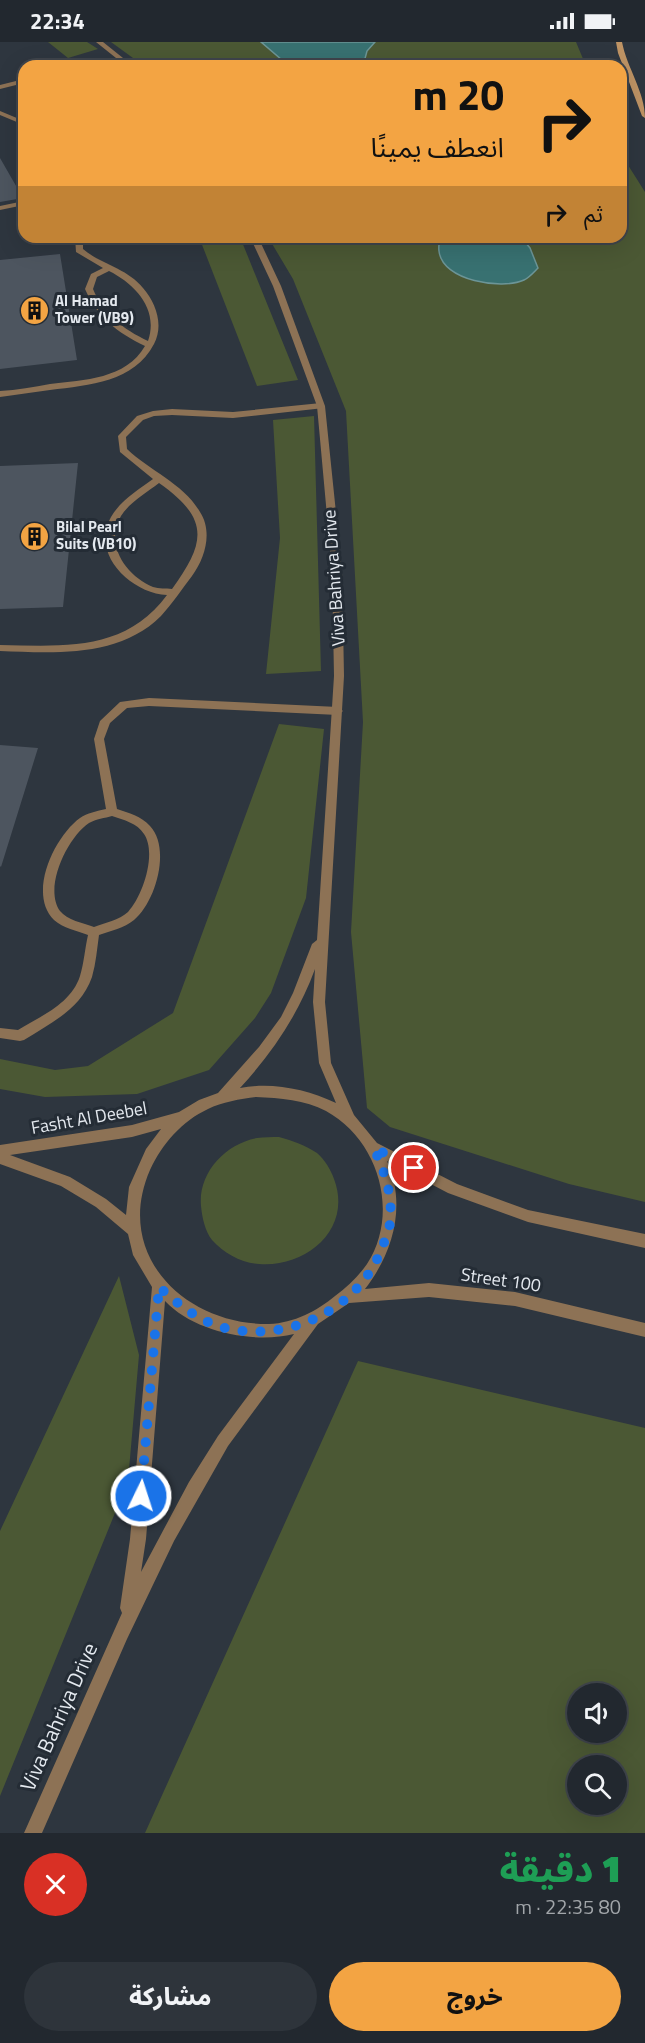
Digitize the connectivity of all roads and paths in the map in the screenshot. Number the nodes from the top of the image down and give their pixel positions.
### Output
1 (99, 42) edge
2 (619, 42) edge
3 (122, 60) edge
4 (623, 60) edge
5 (627, 70) edge
6 (18, 82) edge
7 (0, 87) edge
8 (0, 113) edge
9 (645, 116) edge
10 (18, 120) edge
11 (18, 204) edge
12 (0, 208) edge
13 (79, 243) edge
14 (257, 243) edge
15 (110, 267) junction
16 (150, 345) junction
17 (0, 394) edge
18 (321, 406) junction
19 (158, 480) junction
20 (174, 592) junction
21 (0, 648) edge
22 (338, 711) junction
23 (112, 812) junction
24 (93, 932) junction
25 (322, 932) junction
26 (0, 1033) edge
27 (223, 1097) junction
28 (183, 1117) junction
29 (349, 1119) junction
30 (374, 1148) junction
31 (0, 1151) edge
32 (0, 1158) edge
33 (133, 1229) junction
34 (645, 1241) edge
35 (159, 1287) junction
36 (350, 1297) junction
37 (312, 1321) junction
38 (645, 1330) edge
39 (127, 1618) junction
40 (33, 1833) edge

1 - 3 street
2 - 4 main road
5 - 9 main road
6 - 7 street
8 - 10 street
11 - 12 street
13 - 15 street
14 - 18 street, Viva Bahriya Drive
15 - 16 street
15 - 16 street
16 - 17 street
18 - 19 street
18 - 22 street, Viva Bahriya Drive
19 - 20 street
19 - 20 street
20 - 21 street
22 - 23 street
22 - 25 street, Viva Bahriya Drive
23 - 24 street
23 - 24 street
24 - 26 street
25 - 27 street, Viva Bahriya Drive
25 - 29 street, Viva Bahriya Drive
27 - 28 street
27 - 29 street
28 - 31 street, Fasht Al Deebel
28 - 33 street
29 - 30 street
30 - 34 street
30 - 36 street
32 - 33 street
33 - 35 street
35 - 37 street
35 - 39 street, Viva Bahriya Drive
36 - 37 street
36 - 38 street, Street 100
37 - 39 street, Viva Bahriya Drive
39 - 40 street, Viva Bahriya Drive

